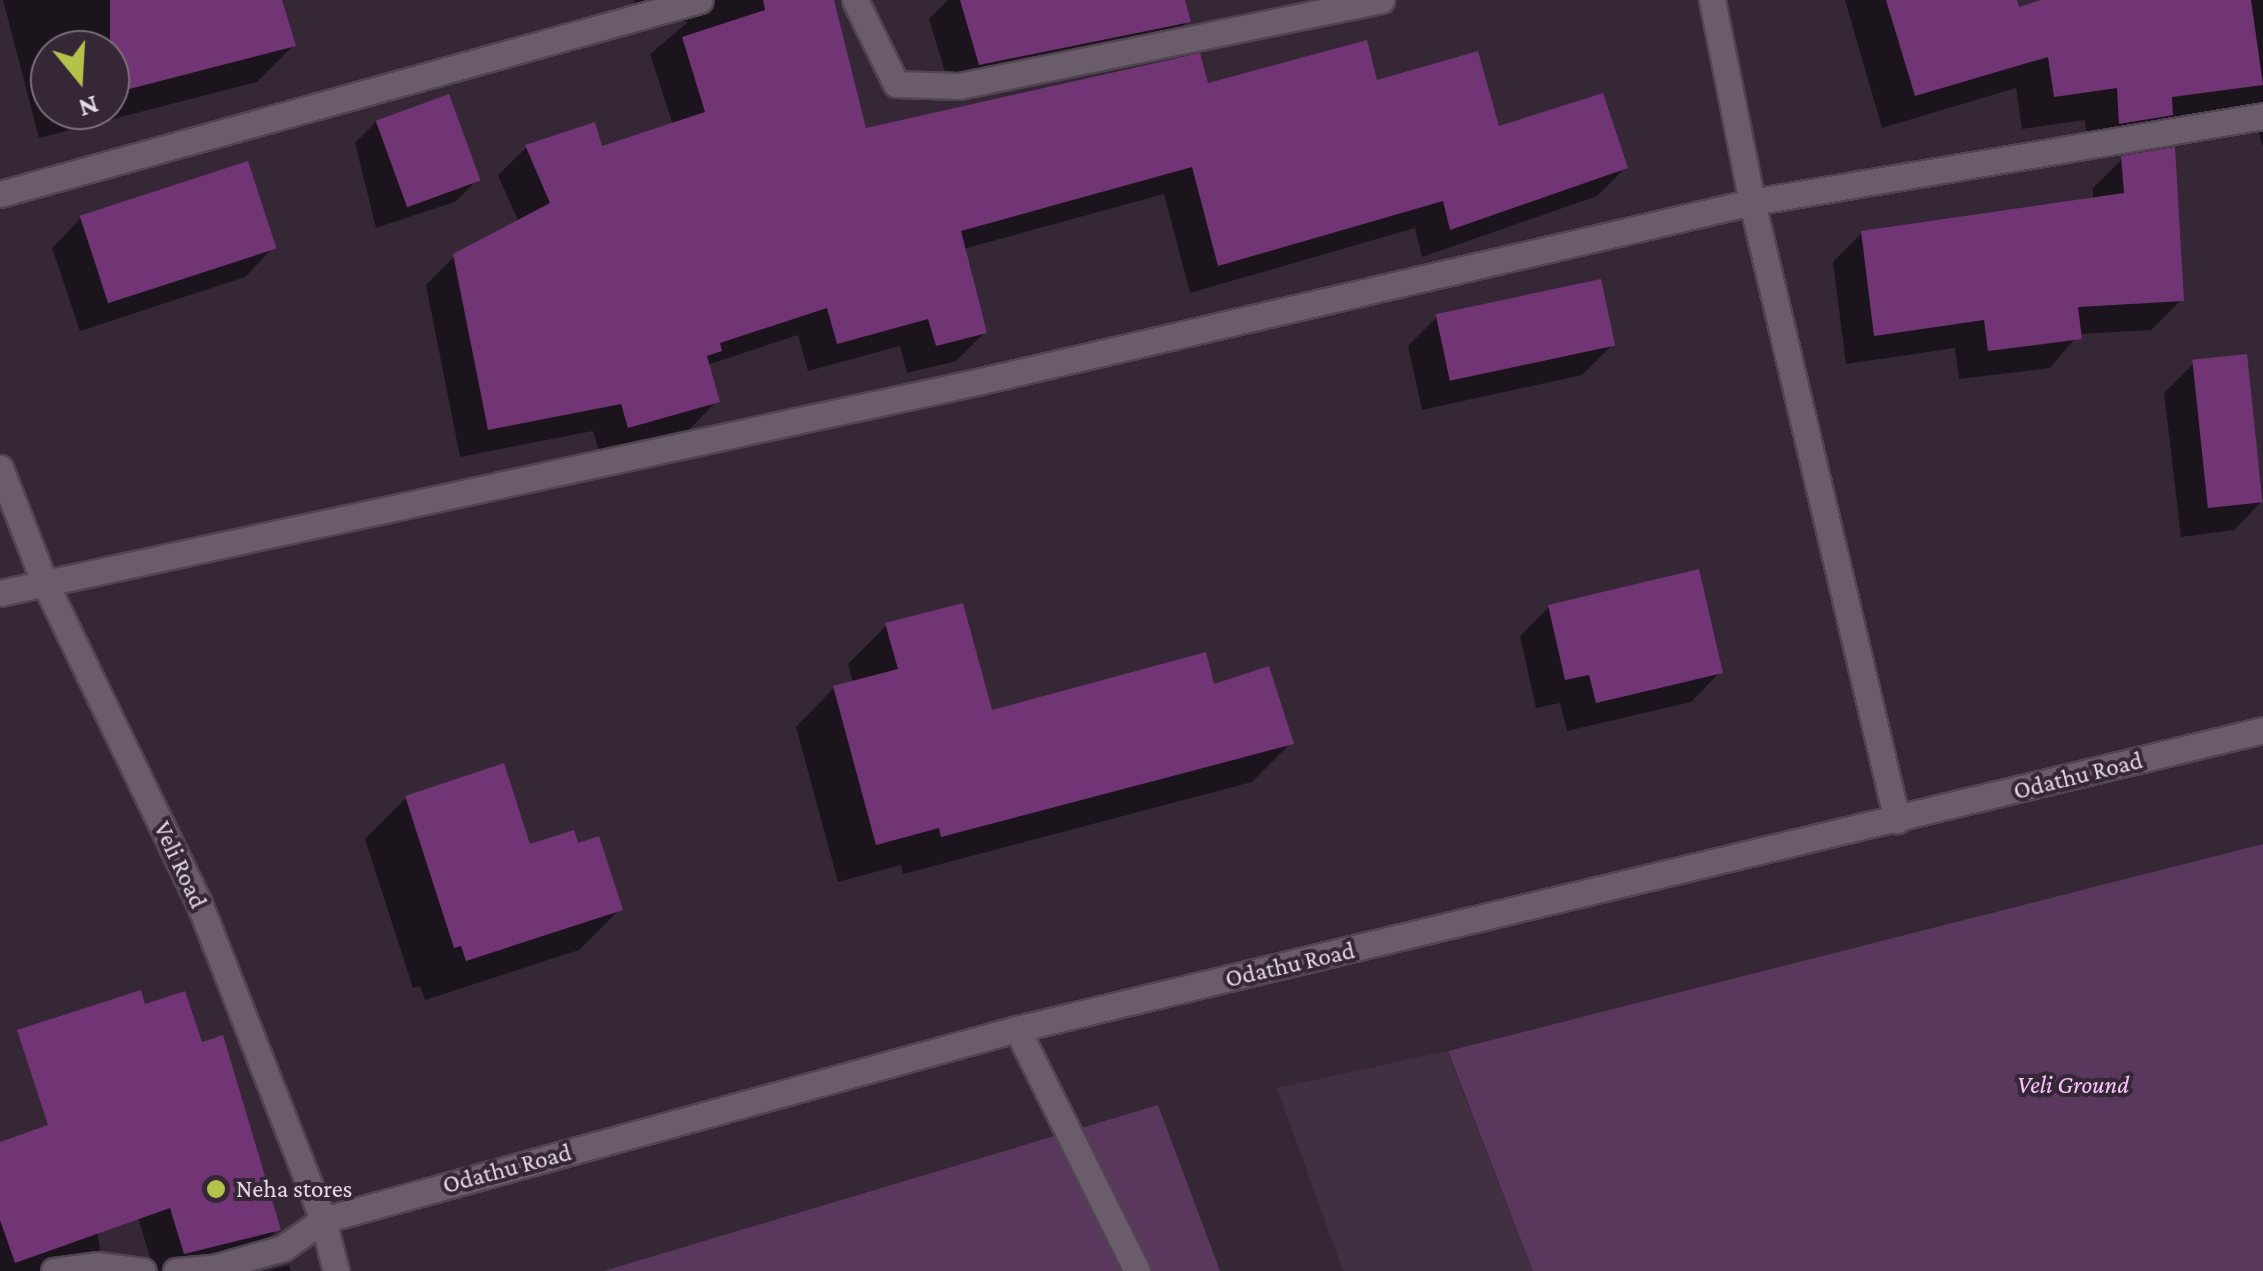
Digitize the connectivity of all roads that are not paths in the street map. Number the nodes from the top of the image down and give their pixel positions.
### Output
1 (700, 0) edge
2 (855, 0) edge
3 (1382, 0) edge
4 (1712, 0) edge
5 (2263, 116) edge
6 (0, 194) edge
7 (1752, 202) junction
8 (0, 468) edge
9 (44, 580) junction
10 (0, 593) edge
11 (2263, 730) edge
12 (1897, 820) junction
13 (1017, 1030) junction
14 (323, 1220) junction
15 (54, 1271) edge
16 (143, 1271) edge
17 (176, 1271) edge
18 (336, 1271) edge
19 (1138, 1271) edge

1 - 6 street
2 - 3 street
4 - 7 street
5 - 7 street
7 - 9 street
7 - 12 street
8 - 9 street, Veli Road
9 - 10 street
9 - 14 street, Veli Road
11 - 12 street, Odathu Road
12 - 13 street, Odathu Road
13 - 14 street, Odathu Road
13 - 19 street
14 - 17 street, Odathu Road
14 - 18 street, Veli Road
15 - 16 street

